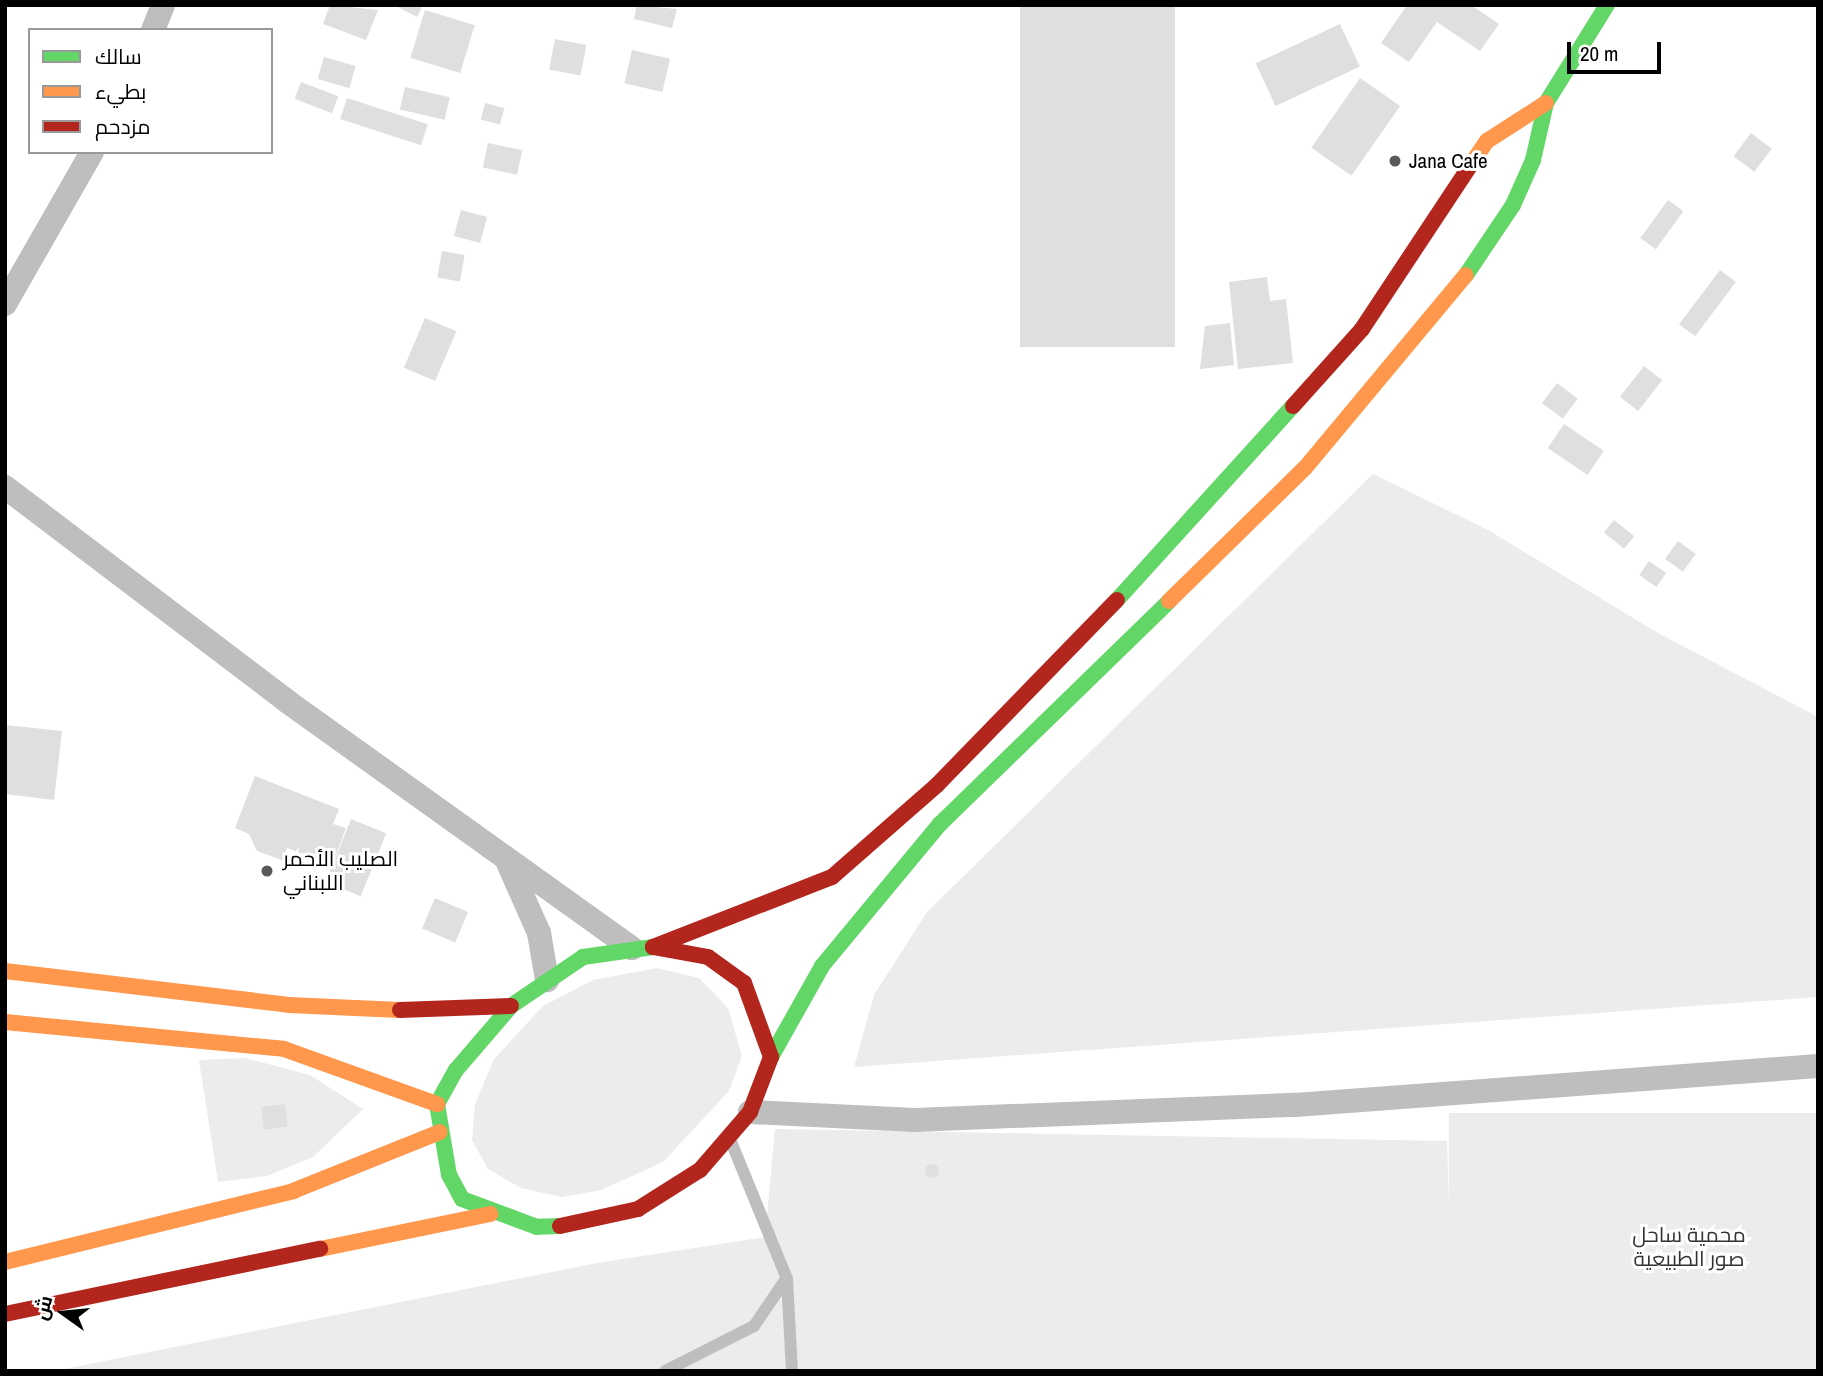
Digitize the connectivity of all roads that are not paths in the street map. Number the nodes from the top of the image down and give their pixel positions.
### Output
1 (163, 5) edge
2 (1607, 5) edge
3 (154, 28) edge
4 (1546, 103) junction
5 (91, 154) edge
6 (5, 303) edge
7 (5, 486) edge
8 (508, 863) junction
9 (643, 948) junction
10 (5, 971) edge
11 (547, 980) junction
12 (179, 991) junction
13 (511, 1006) junction
14 (5, 1022) edge
15 (182, 1041) junction
16 (771, 1057) junction
17 (1818, 1066) edge
18 (437, 1104) junction
19 (750, 1112) junction
20 (440, 1132) junction
21 (730, 1141) junction
22 (490, 1214) junction
23 (5, 1262) edge
24 (786, 1279) junction
25 (5, 1314) edge
26 (665, 1371) edge
27 (792, 1371) edge

1 - 3 street
2 - 4 main road
4 - 9 main road
4 - 16 main road
5 - 6 street
7 - 8 street
8 - 9 street
8 - 11 street
9 - 11 main road
9 - 16 main road
10 - 12 main road
11 - 13 main road
12 - 13 main road
12 - 15 main road
13 - 18 main road
14 - 15 main road
15 - 18 main road
16 - 19 main road
17 - 19 street
18 - 20 main road
19 - 21 main road
20 - 22 main road
20 - 23 main road
21 - 22 main road
21 - 24 lane
22 - 25 main road
24 - 26 lane
24 - 27 lane

